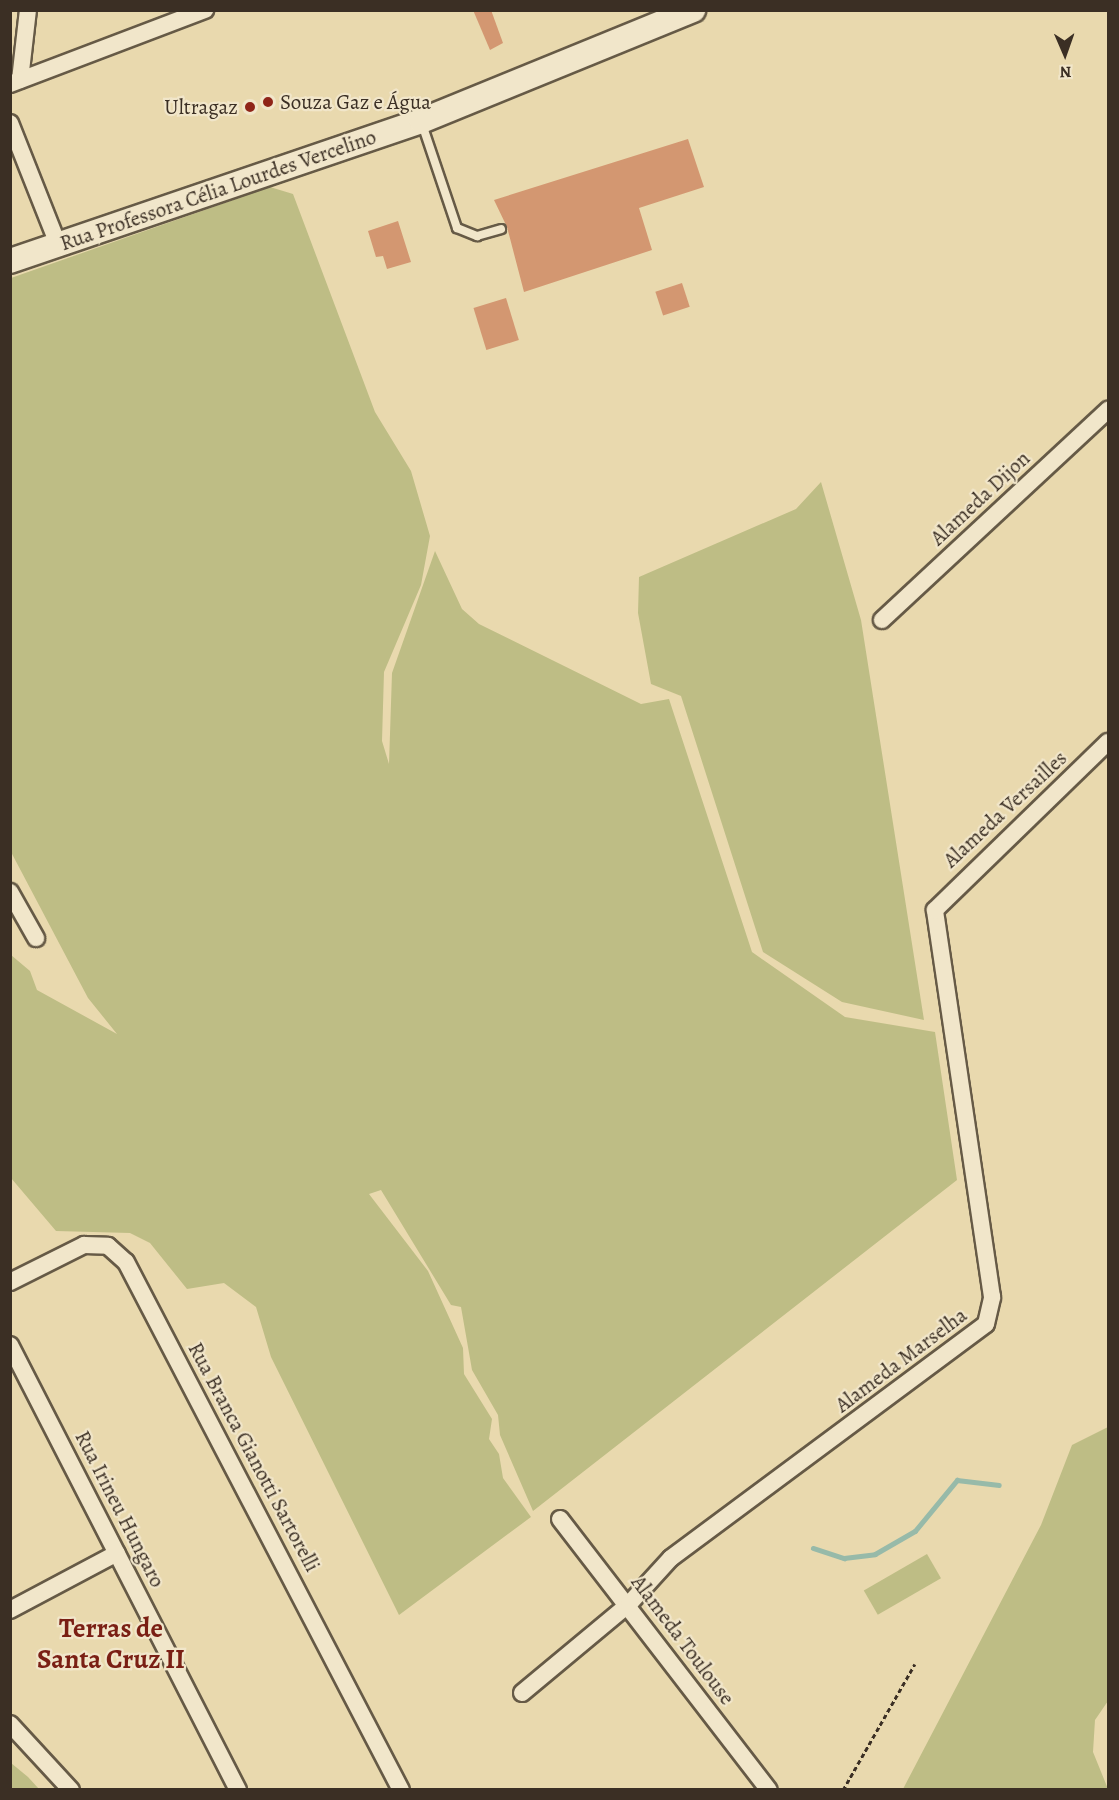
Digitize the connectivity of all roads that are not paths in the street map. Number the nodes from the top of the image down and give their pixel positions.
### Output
1 (28, 10) edge
2 (205, 10) edge
3 (680, 13) edge
4 (172, 18) edge
5 (15, 82) edge
6 (421, 121) junction
7 (10, 123) edge
8 (501, 229) dead end
9 (58, 244) junction
10 (10, 261) edge
11 (1108, 410) edge
12 (882, 620) dead end
13 (1108, 742) edge
14 (10, 892) edge
15 (935, 910) joint
16 (36, 938) dead end
17 (10, 1282) edge
18 (10, 1345) edge
19 (560, 1519) dead end
20 (117, 1553) junction
21 (629, 1604) junction
22 (10, 1610) edge
23 (522, 1693) dead end
24 (10, 1724) edge
25 (71, 1790) edge
26 (238, 1790) edge
27 (402, 1790) edge
28 (770, 1790) edge

1 - 5 street
2 - 4 street
3 - 6 main road, Rua Professora Célia Lourdes Vercelino
4 - 5 street
6 - 8 lane
6 - 9 main road, Rua Professora Célia Lourdes Vercelino
7 - 9 street
9 - 10 main road, Rua Professora Célia Lourdes Vercelino
11 - 12 street, Alameda Dijon
13 - 15 street, Alameda Versailles
14 - 16 street
15 - 21 street, Alameda Marselha
17 - 27 street, Rua Branca Gianotti Sartorelli
18 - 20 street, Rua Irineu Hungaro
19 - 21 street, Alameda Toulouse
20 - 22 street
20 - 26 street, Rua Irineu Hungaro
21 - 23 street, Alameda Marselha
21 - 28 street, Alameda Toulouse
24 - 25 street

